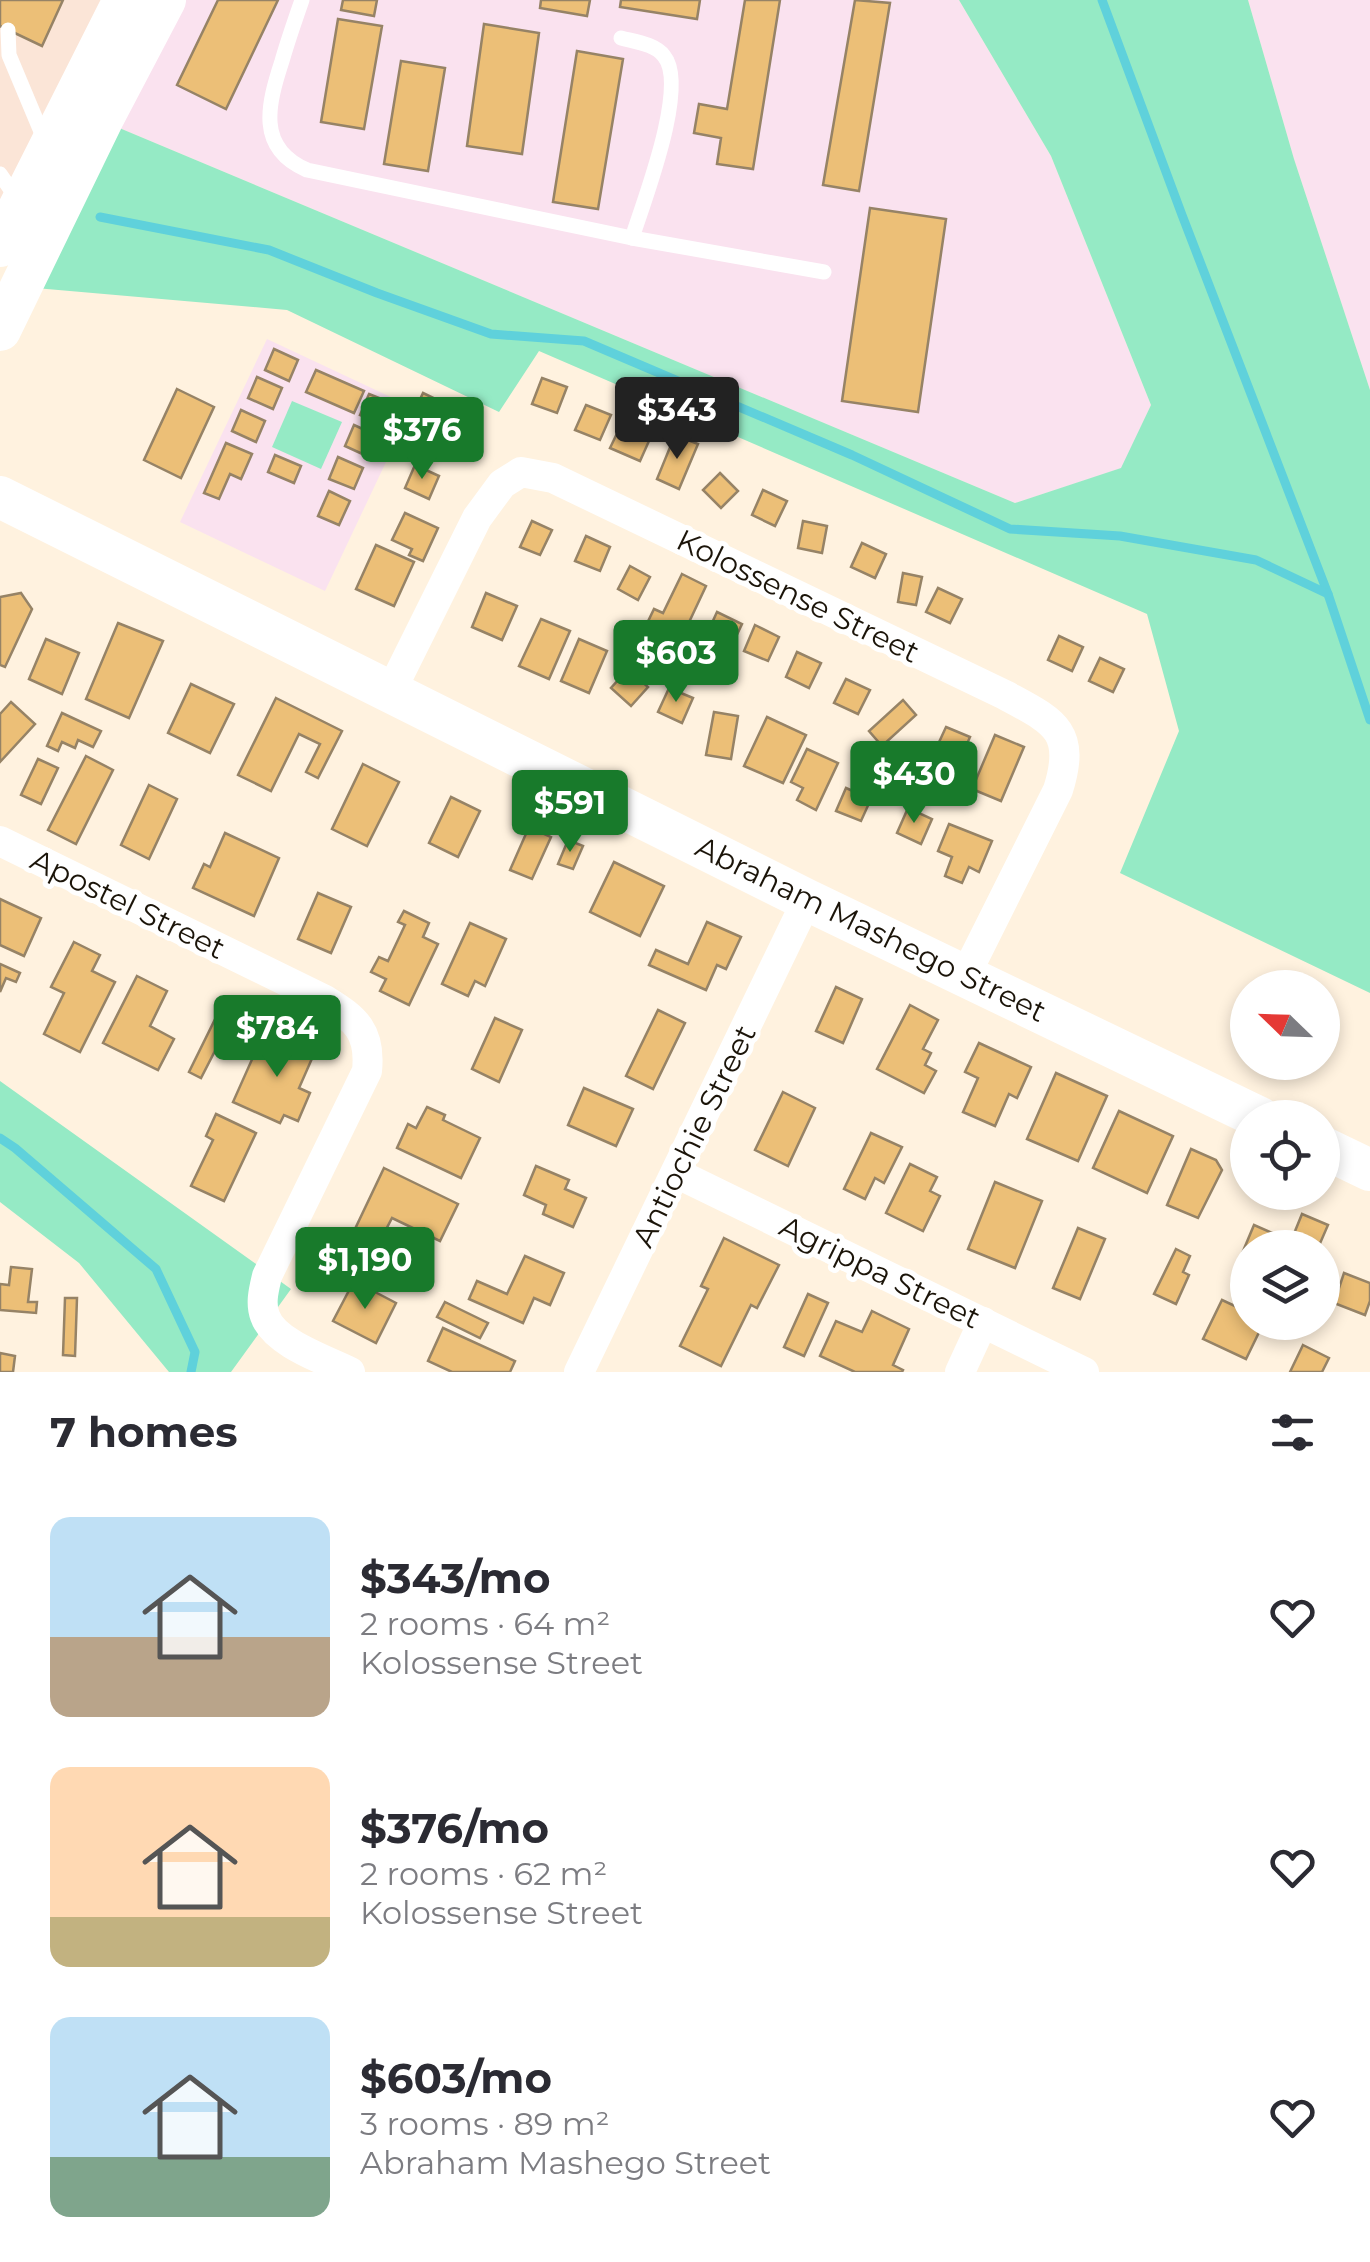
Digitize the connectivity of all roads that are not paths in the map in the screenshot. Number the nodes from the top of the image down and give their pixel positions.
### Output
1 (124, 0) edge
2 (165, 0) edge
3 (302, 0) edge
4 (8, 30) dead end
5 (621, 38) dead end
6 (49, 149) junction
7 (10, 189) edge
8 (632, 238) junction
9 (0, 246) edge
10 (824, 272) dead end
11 (0, 330) edge
12 (0, 497) edge
13 (390, 693) junction
14 (0, 841) edge
15 (807, 900) junction
16 (965, 976) junction
17 (1230, 1104) edge
18 (1340, 1156) edge
19 (1370, 1170) edge
20 (676, 1172) junction
21 (984, 1322) junction
22 (350, 1372) edge
23 (579, 1372) edge
24 (960, 1372) edge
25 (1084, 1372) edge

1 - 6 main road
2 - 11 main road
3 - 8 lane
4 - 6 lane
5 - 8 lane
6 - 7 main road
7 - 9 main road
8 - 10 lane
12 - 13 main road, Abraham Mashego Street
13 - 15 main road, Abraham Mashego Street
13 - 16 street, Kolossense Street
14 - 22 street, Apostel Street
15 - 16 main road, Abraham Mashego Street
15 - 20 street, Antiochie Street
16 - 17 main road, Abraham Mashego Street
18 - 19 main road
20 - 21 street, Agrippa Street
20 - 23 street, Antiochie Street
21 - 24 street
21 - 25 street, Agrippa Street

